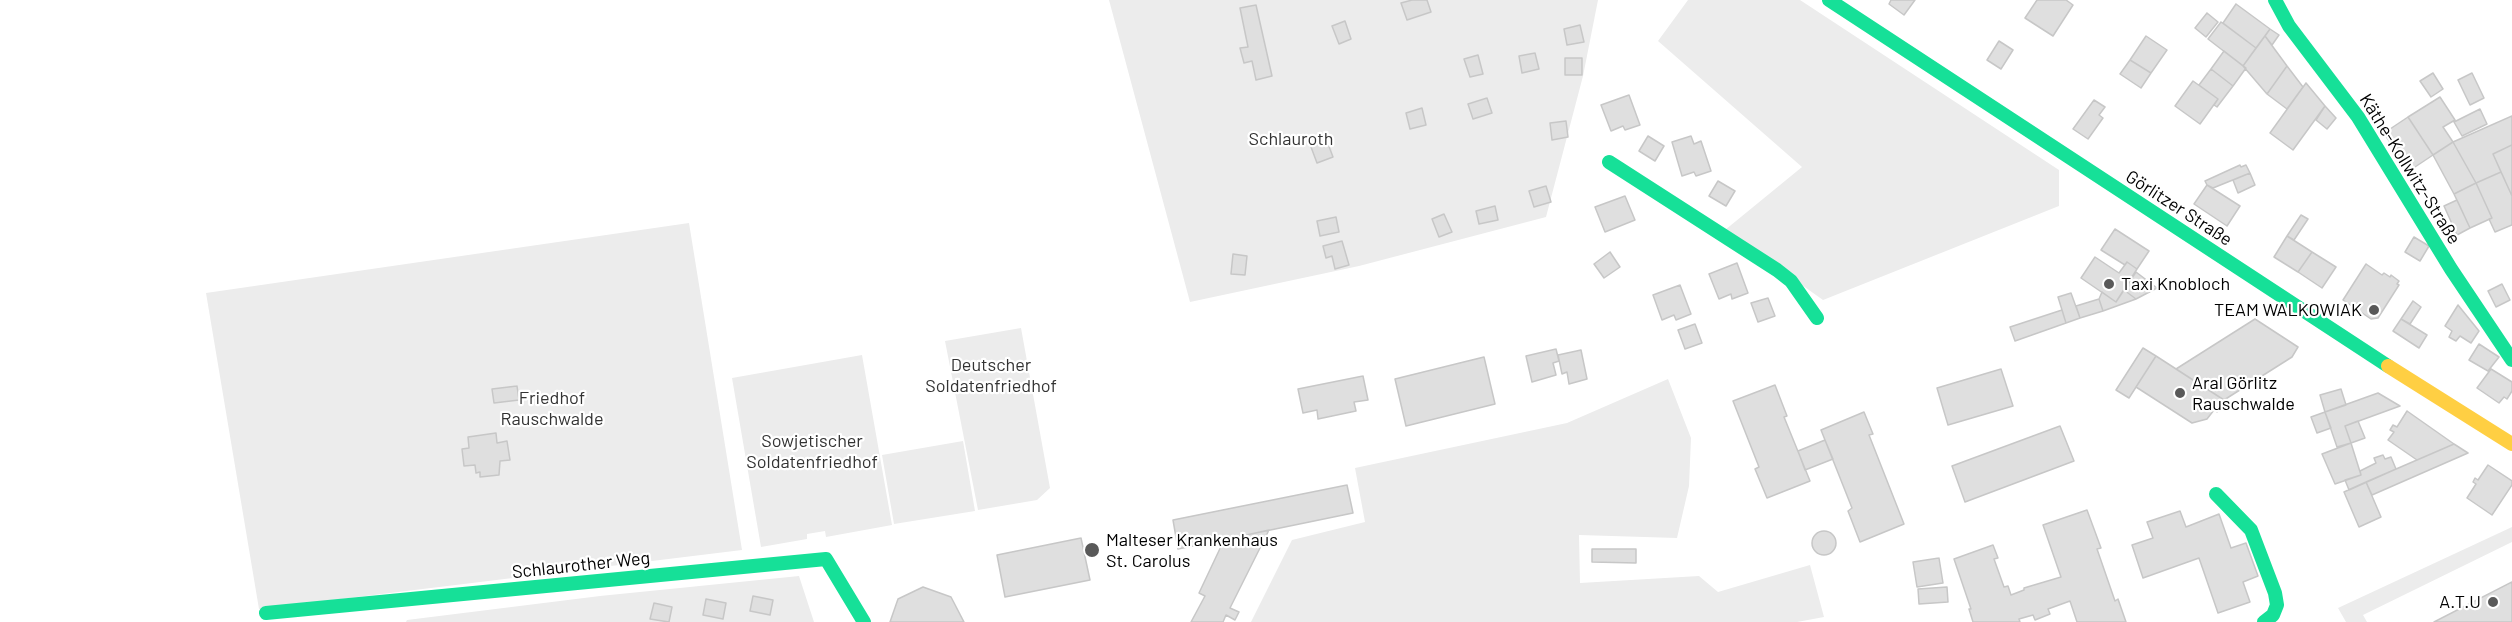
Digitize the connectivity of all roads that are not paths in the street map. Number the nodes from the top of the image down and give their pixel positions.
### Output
1 (1829, 0) edge
2 (2276, 0) edge
3 (1609, 162) dead end
4 (1817, 318) dead end
5 (2512, 360) edge
6 (2512, 444) edge
7 (2216, 494) dead end
8 (266, 614) dead end
9 (864, 622) edge
10 (2264, 622) edge

1 - 6 street, Görlitzer Straße
2 - 5 street, Käthe-Kollwitz-Straße
3 - 4 street
7 - 10 street
8 - 9 street, Schlaurother Weg

